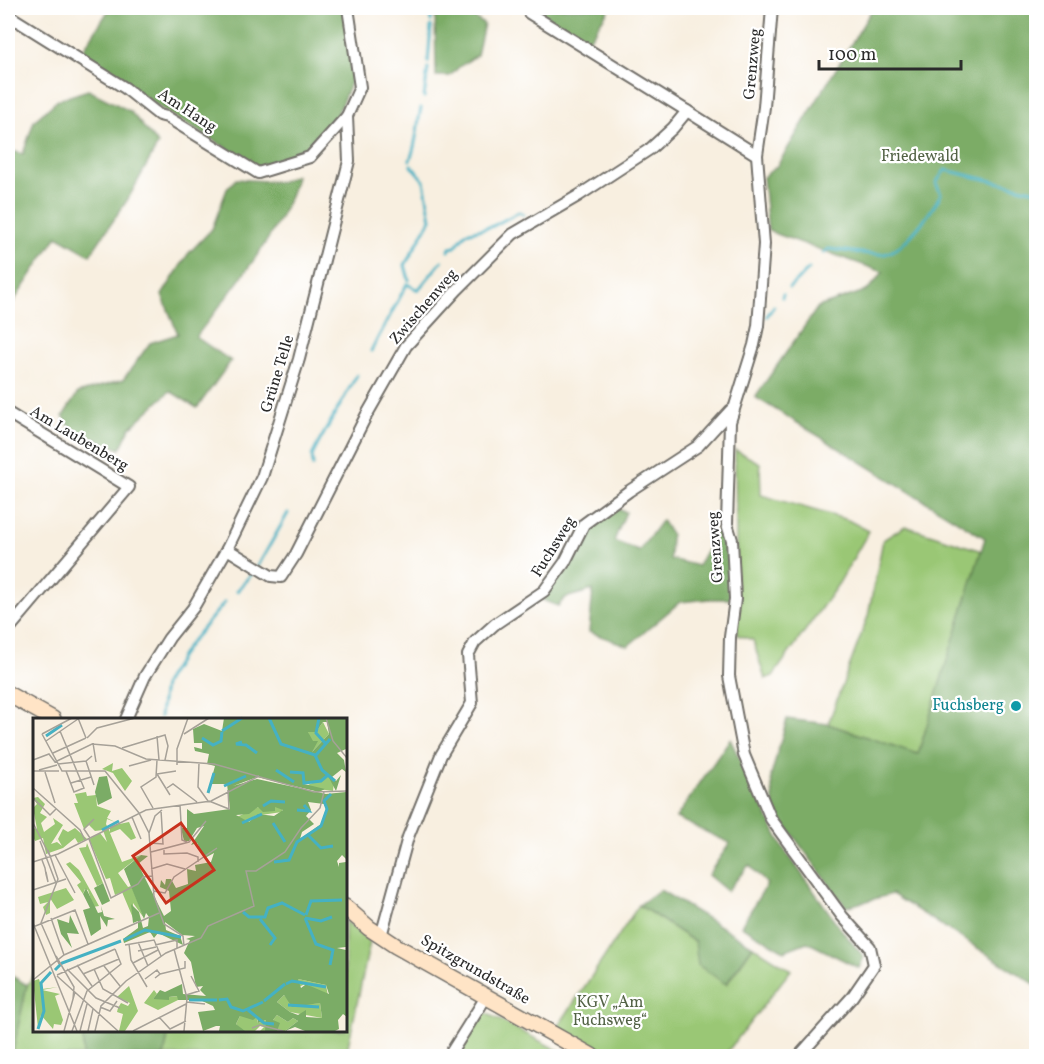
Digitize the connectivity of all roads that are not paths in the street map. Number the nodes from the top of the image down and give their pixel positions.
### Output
1 (348, 8) edge
2 (772, 8) edge
3 (529, 13) dead end
4 (8, 15) edge
5 (687, 111) junction
6 (347, 116) junction
7 (758, 155) junction
8 (733, 406) junction
9 (8, 413) edge
10 (227, 549) junction
11 (8, 630) edge
12 (8, 694) edge
13 (51, 718) edge
14 (126, 718) edge
15 (346, 909) edge
16 (381, 936) junction
17 (486, 997) junction
18 (448, 1056) edge
19 (592, 1056) edge
20 (799, 1056) edge

1 - 6 street, Grüne Telle
2 - 7 street, Grenzweg
3 - 5 street
4 - 6 street, Am Hang
5 - 7 street
5 - 10 street, Zwischenweg
6 - 10 street, Grüne Telle
7 - 8 street, Grenzweg
8 - 16 street, Fuchsweg
8 - 20 street, Grenzweg
9 - 11 street, Am Laubenberg
10 - 14 street, Grüne Telle
12 - 13 street
15 - 16 street, Spitzgrundstraße
16 - 17 street, Spitzgrundstraße
17 - 18 street
17 - 19 street, Spitzgrundstraße

